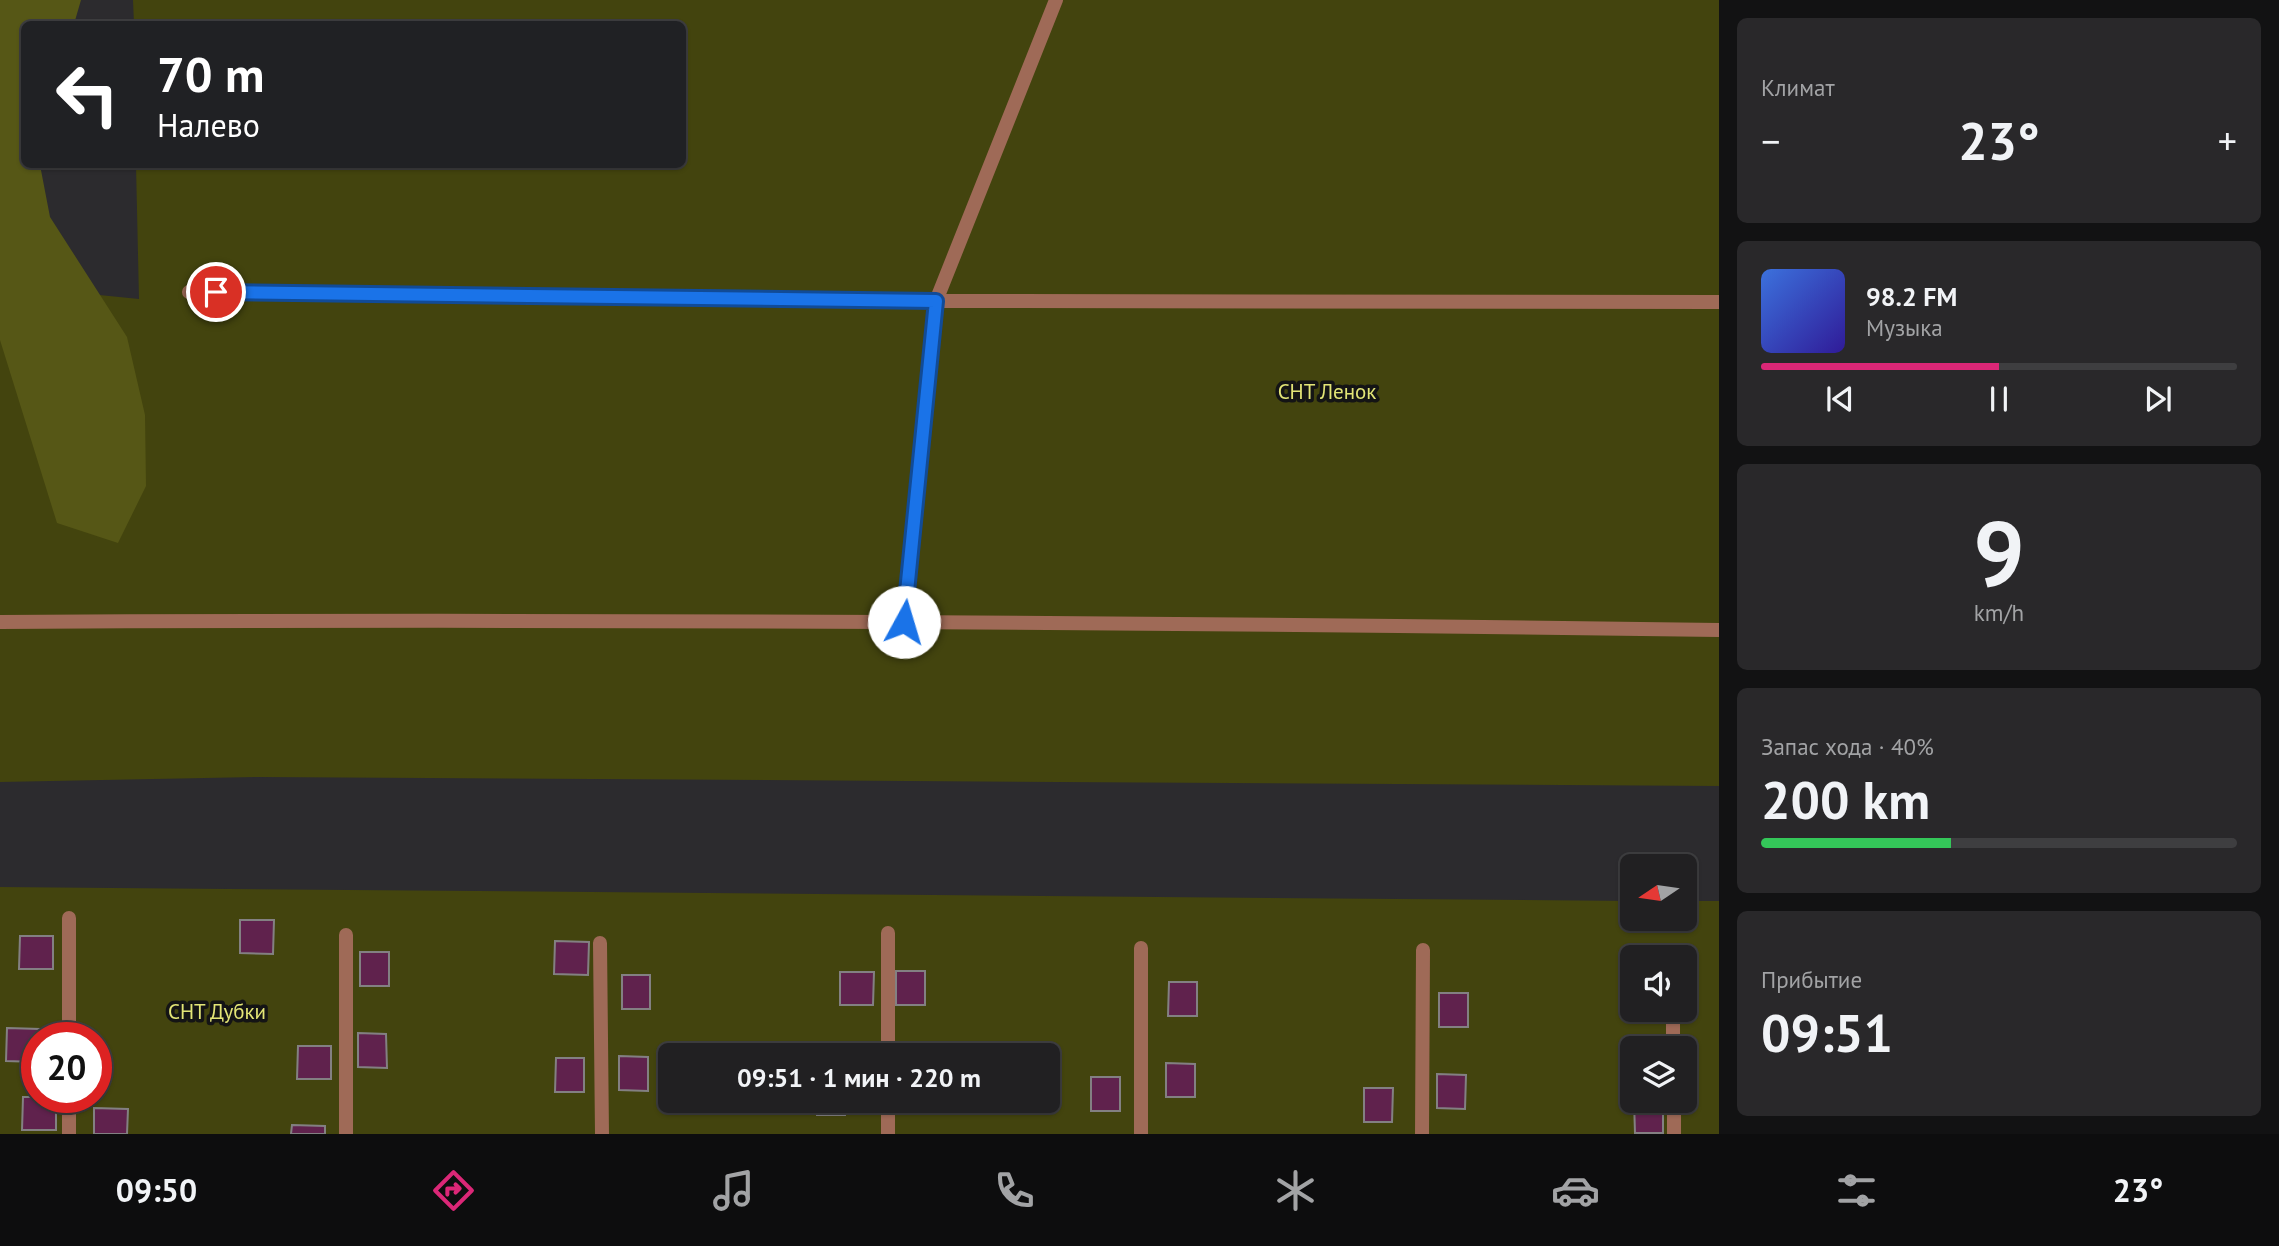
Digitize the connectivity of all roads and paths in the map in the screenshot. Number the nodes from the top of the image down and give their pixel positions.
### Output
1 (1056, 0) edge
2 (189, 292) dead end
3 (936, 301) junction
4 (1719, 302) edge
5 (0, 622) edge
6 (904, 622) junction
7 (1719, 630) edge
8 (69, 918) dead end
9 (888, 933) dead end
10 (346, 935) dead end
11 (600, 943) dead end
12 (1141, 948) dead end
13 (1423, 950) dead end
14 (69, 1022) edge
15 (888, 1043) edge
16 (69, 1113) edge
17 (888, 1113) edge
18 (1674, 1113) edge
19 (69, 1134) edge
20 (346, 1134) edge
21 (602, 1134) edge
22 (888, 1134) edge
23 (1141, 1134) edge
24 (1422, 1134) edge
25 (1674, 1134) edge

1 - 3 street
2 - 3 street
3 - 4 street
3 - 6 street
5 - 6 street
6 - 7 street
8 - 14 street
9 - 15 street
10 - 20 street
11 - 21 street
12 - 23 street
13 - 24 street
16 - 19 street
17 - 22 street
18 - 25 street

